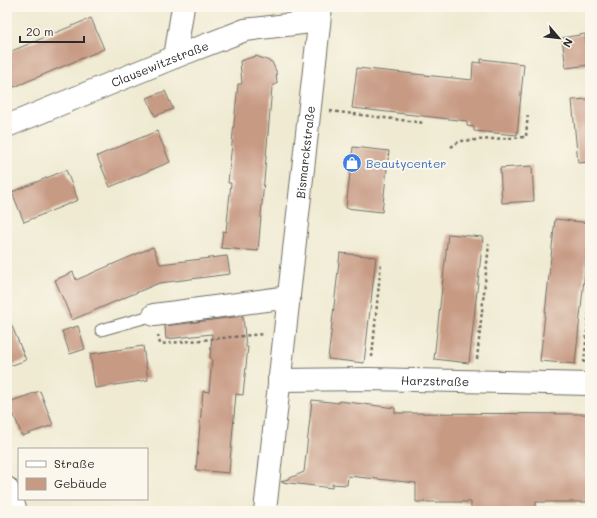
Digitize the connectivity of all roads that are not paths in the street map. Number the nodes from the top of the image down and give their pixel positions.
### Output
1 (183, 7) edge
2 (320, 14) edge
3 (175, 57) junction
4 (7, 126) edge
5 (289, 297) junction
6 (154, 315) joint
7 (101, 330) dead end
8 (279, 380) junction
9 (586, 383) edge
10 (7, 488) edge
11 (16, 511) edge
12 (266, 511) edge

1 - 3 street
2 - 3 street, Clausewitzstraße
2 - 5 street, Bismarckstraße
3 - 4 street, Clausewitzstraße
5 - 6 street
5 - 8 street, Bismarckstraße
6 - 7 lane
8 - 9 street, Harzstraße
8 - 12 street, Bismarckstraße
10 - 11 street

